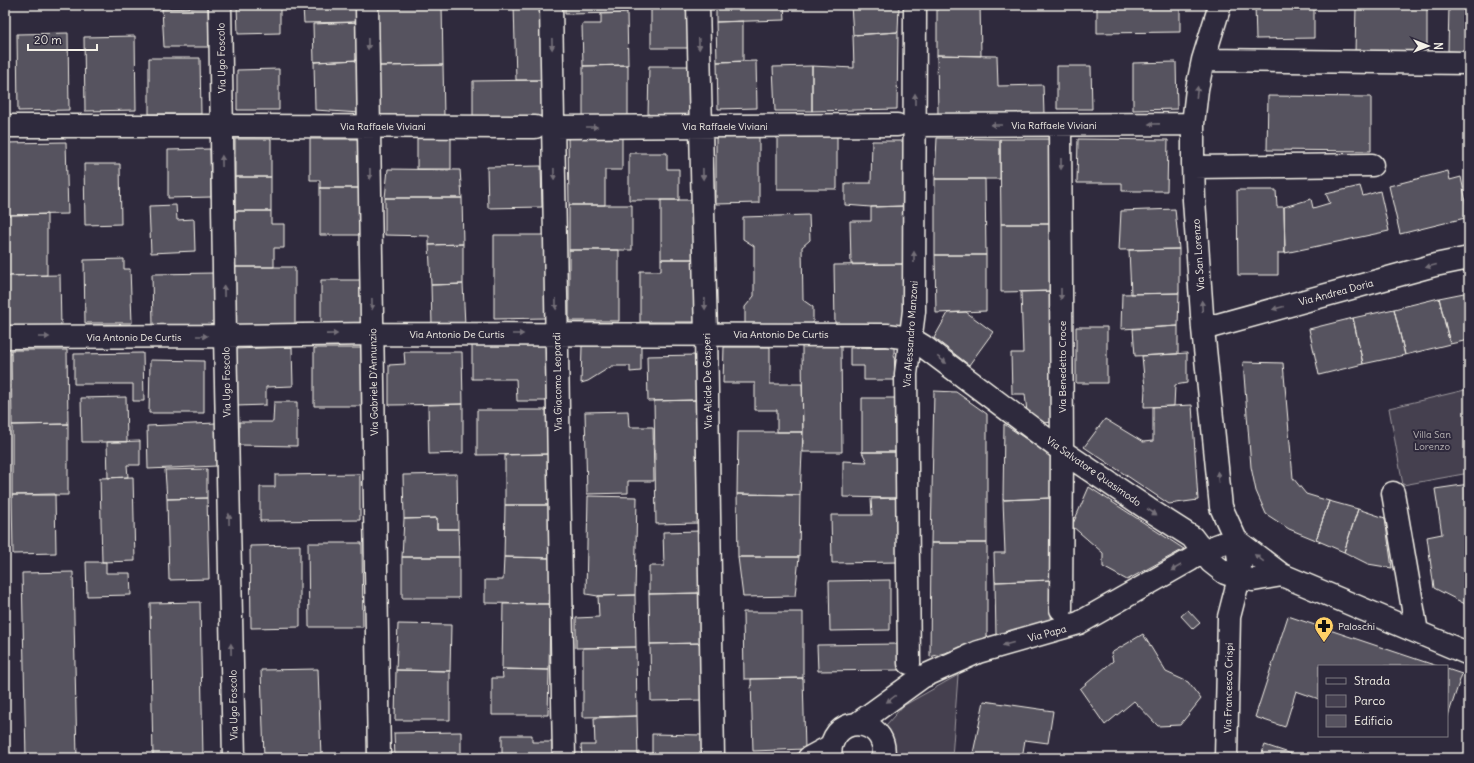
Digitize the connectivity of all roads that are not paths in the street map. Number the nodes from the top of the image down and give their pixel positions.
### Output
1 (220, 5) edge
2 (368, 5) edge
3 (551, 5) edge
4 (698, 5) edge
5 (915, 5) edge
6 (1220, 5) edge
7 (1203, 60) junction
8 (1469, 63) edge
9 (1194, 124) junction
10 (906, 125) junction
11 (1060, 125) junction
12 (5, 126) edge
13 (226, 126) junction
14 (369, 126) junction
15 (702, 126) junction
16 (544, 127) junction
17 (1372, 165) dead end
18 (1194, 167) junction
19 (1469, 258) edge
20 (1203, 329) junction
21 (372, 334) junction
22 (556, 334) junction
23 (706, 334) junction
24 (225, 336) junction
25 (5, 337) edge
26 (910, 338) junction
27 (1062, 449) junction
28 (1393, 493) dead end
29 (1221, 507) junction
30 (1236, 540) junction
31 (1202, 550) junction
32 (1282, 575) junction
33 (1239, 578) junction
34 (1061, 609) dead end
35 (1230, 617) junction
36 (1417, 632) junction
37 (1469, 654) edge
38 (909, 663) dead end
39 (857, 724) junction
40 (831, 752) edge
41 (234, 758) edge
42 (379, 758) edge
43 (564, 758) edge
44 (713, 758) edge
45 (809, 758) edge
46 (884, 758) edge
47 (1226, 758) edge

1 - 13 street, Via Ugo Foscolo
2 -> 14 street, Via Gabriele D'Annunzio
3 -> 16 street, Via Giacomo Leopardi
4 -> 15 street, Via Alcide De Gasperi
10 -> 5 street, Via Alessandro Manzoni
6 - 7 street, Via San Lorenzo
7 - 8 street
9 -> 7 street, Via San Lorenzo
9 -> 11 street, Via Raffaele Viviani
9 - 18 street, Via San Lorenzo
11 -> 10 street, Via Raffaele Viviani
10 - 15 street, Via Raffaele Viviani
26 -> 10 street, Via Alessandro Manzoni
11 -> 27 street, Via Benedetto Croce
12 - 13 street, Via Raffaele Viviani
13 - 14 street, Via Raffaele Viviani
24 -> 13 street, Via Ugo Foscolo
14 - 16 street, Via Raffaele Viviani
14 -> 21 street, Via Gabriele D'Annunzio
16 -> 15 street, Via Raffaele Viviani
15 -> 23 street, Via Alcide De Gasperi
16 -> 22 street, Via Giacomo Leopardi
17 - 18 street
20 -> 18 street, Via San Lorenzo
19 -> 20 street, Via Andrea Doria
29 -> 20 street, Via San Lorenzo
21 -> 22 street, Via Antonio De Curtis
24 -> 21 street, Via Antonio De Curtis
21 - 42 street, Via Gabriele D'Annunzio
22 - 23 street, Via Antonio De Curtis
22 - 43 street, Via Giacomo Leopardi
23 - 26 street, Via Antonio De Curtis
23 - 44 street, Via Alcide De Gasperi
25 -> 24 street, Via Antonio De Curtis
41 -> 24 street, Via Ugo Foscolo
26 -> 27 street, Via Salvatore Quasimodo
26 - 38 street, Via Alessandro Manzoni
27 -> 31 street, Via Salvatore Quasimodo
27 - 34 street, Via Benedetto Croce
28 - 36 street
29 - 30 street, Via San Lorenzo
29 - 31 street, Via San Lorenzo
30 - 31 street, Via Papa
32 -> 30 street
30 - 33 street, Via Francesco Crispi
31 - 33 street, Via Salvatore Quasimodo
31 - 35 street, Via Francesco Crispi
31 -> 39 street, Via Papa
32 - 33 street, Via Salvatore Quasimodo
32 - 36 street
33 - 35 street, Via Francesco Crispi
35 - 47 street, Via Francesco Crispi
36 - 37 street
39 - 40 street, Via Papa
39 - 46 street
40 - 45 street

